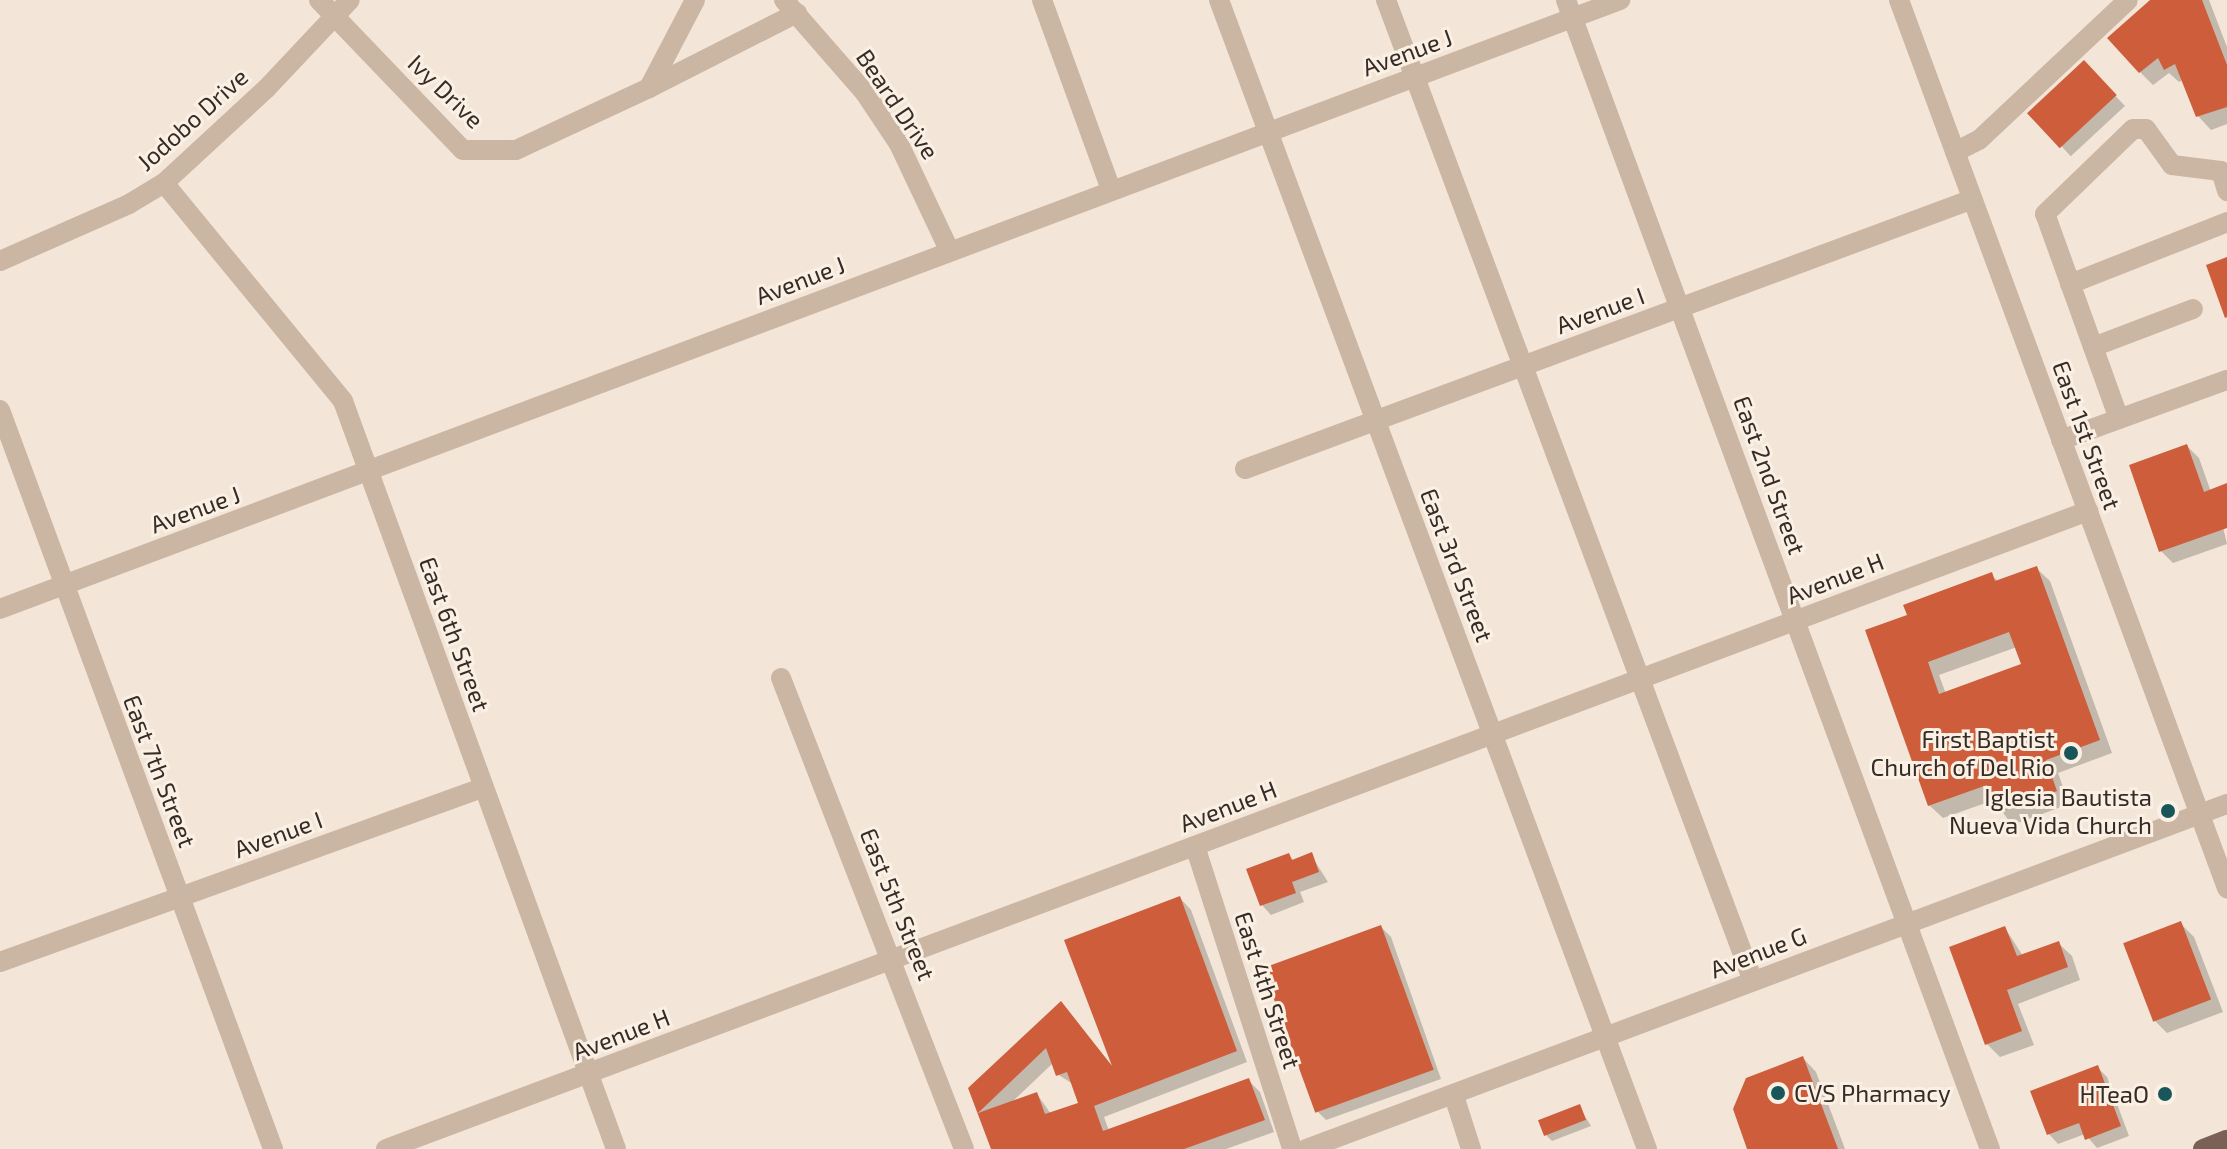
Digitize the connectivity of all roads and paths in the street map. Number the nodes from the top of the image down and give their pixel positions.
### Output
1 (350, 0) edge
2 (695, 0) edge
3 (1042, 0) edge
4 (1219, 0) edge
5 (1386, 0) edge
6 (1620, 0) edge
7 (1899, 0) edge
8 (2128, 0) edge
9 (790, 7) edge
10 (326, 8) edge
11 (1569, 9) edge
12 (1415, 76) junction
13 (649, 88) junction
14 (1267, 132) junction
15 (1955, 152) junction
16 (164, 183) junction
17 (1111, 190) junction
18 (2227, 191) edge
19 (1973, 199) junction
20 (2227, 222) edge
21 (949, 250) junction
22 (0, 261) edge
23 (2070, 284) junction
24 (1680, 308) junction
25 (2193, 309) dead end
26 (2093, 347) junction
27 (1522, 366) junction
28 (2227, 380) edge
29 (0, 410) edge
30 (2119, 419) junction
31 (1375, 421) junction
32 (2061, 440) junction
33 (1245, 469) dead end
34 (370, 473) junction
35 (2088, 511) junction
36 (63, 585) junction
37 (0, 609) edge
38 (1796, 621) junction
39 (781, 678) dead end
40 (1640, 679) junction
41 (1492, 735) junction
42 (482, 788) junction
43 (2227, 804) edge
44 (2200, 814) junction
45 (1195, 846) junction
46 (2227, 888) edge
47 (180, 897) junction
48 (1907, 924) junction
49 (893, 960) junction
50 (0, 962) edge
51 (1753, 981) junction
52 (1605, 1037) junction
53 (588, 1075) junction
54 (1454, 1096) junction
55 (2227, 1140) edge
56 (273, 1149) edge
57 (386, 1149) edge
58 (616, 1149) edge
59 (964, 1149) edge
60 (1292, 1149) edge
61 (1306, 1149) edge
62 (1471, 1149) edge
63 (1647, 1149) edge
64 (1990, 1149) edge
65 (2203, 1149) edge

1 - 10 street, Jodobo Drive
2 - 13 street
3 - 17 street
4 - 14 street, East 3rd Street
5 - 12 street
6 - 11 street, Avenue J
7 - 15 street, East 1st Street
8 - 15 street
9 - 13 street, Ivy Drive
9 - 21 street, Beard Drive
10 - 13 street, Ivy Drive
10 - 16 street, Jodobo Drive
11 - 12 street, Avenue J
11 - 24 street, East 2nd Street
12 - 14 street, Avenue J
12 - 27 street
14 - 17 street, Avenue J
14 - 31 street, East 3rd Street
15 - 19 street, East 1st Street
16 - 22 street, Jodobo Drive
16 - 34 street, East 6th Street
17 - 21 street, Avenue J
18 - 23 street
19 - 24 street, Avenue I
19 - 32 street, East 1st Street
20 - 23 street
21 - 34 street, Avenue J
23 - 26 street
24 - 27 street, Avenue I
24 - 38 street, East 2nd Street
25 - 26 street
26 - 30 street
27 - 31 street, Avenue I
27 - 40 street
28 - 30 street
29 - 36 street, East 7th Street
30 - 32 street
31 - 33 street, Avenue I
31 - 41 street, East 3rd Street
32 - 35 street, East 1st Street
34 - 36 street, Avenue J
34 - 42 street, East 6th Street
35 - 38 street, Avenue H
35 - 44 street, East 1st Street
36 - 37 street, Avenue J
36 - 47 street, East 7th Street
38 - 40 street, Avenue H
38 - 48 street, East 2nd Street
39 - 49 street, East 5th Street
40 - 41 street, Avenue H
40 - 51 street
41 - 45 street, Avenue H
41 - 52 street, East 3rd Street
42 - 47 street, Avenue I
42 - 53 street, East 6th Street
43 - 44 street, Avenue G
44 - 46 street, East 1st Street
44 - 48 street, Avenue G
45 - 49 street, Avenue H
45 - 60 street, East 4th Street
47 - 50 street, Avenue I
47 - 56 street, East 7th Street
48 - 51 street, Avenue G
48 - 64 street, East 2nd Street
49 - 53 street, Avenue H
49 - 59 street, East 5th Street
51 - 52 street, Avenue G
52 - 54 street, Avenue G
52 - 63 street, East 3rd Street
53 - 57 street, Avenue H
53 - 58 street, East 6th Street
54 - 61 street, Avenue G
54 - 62 street
55 - 65 main road

